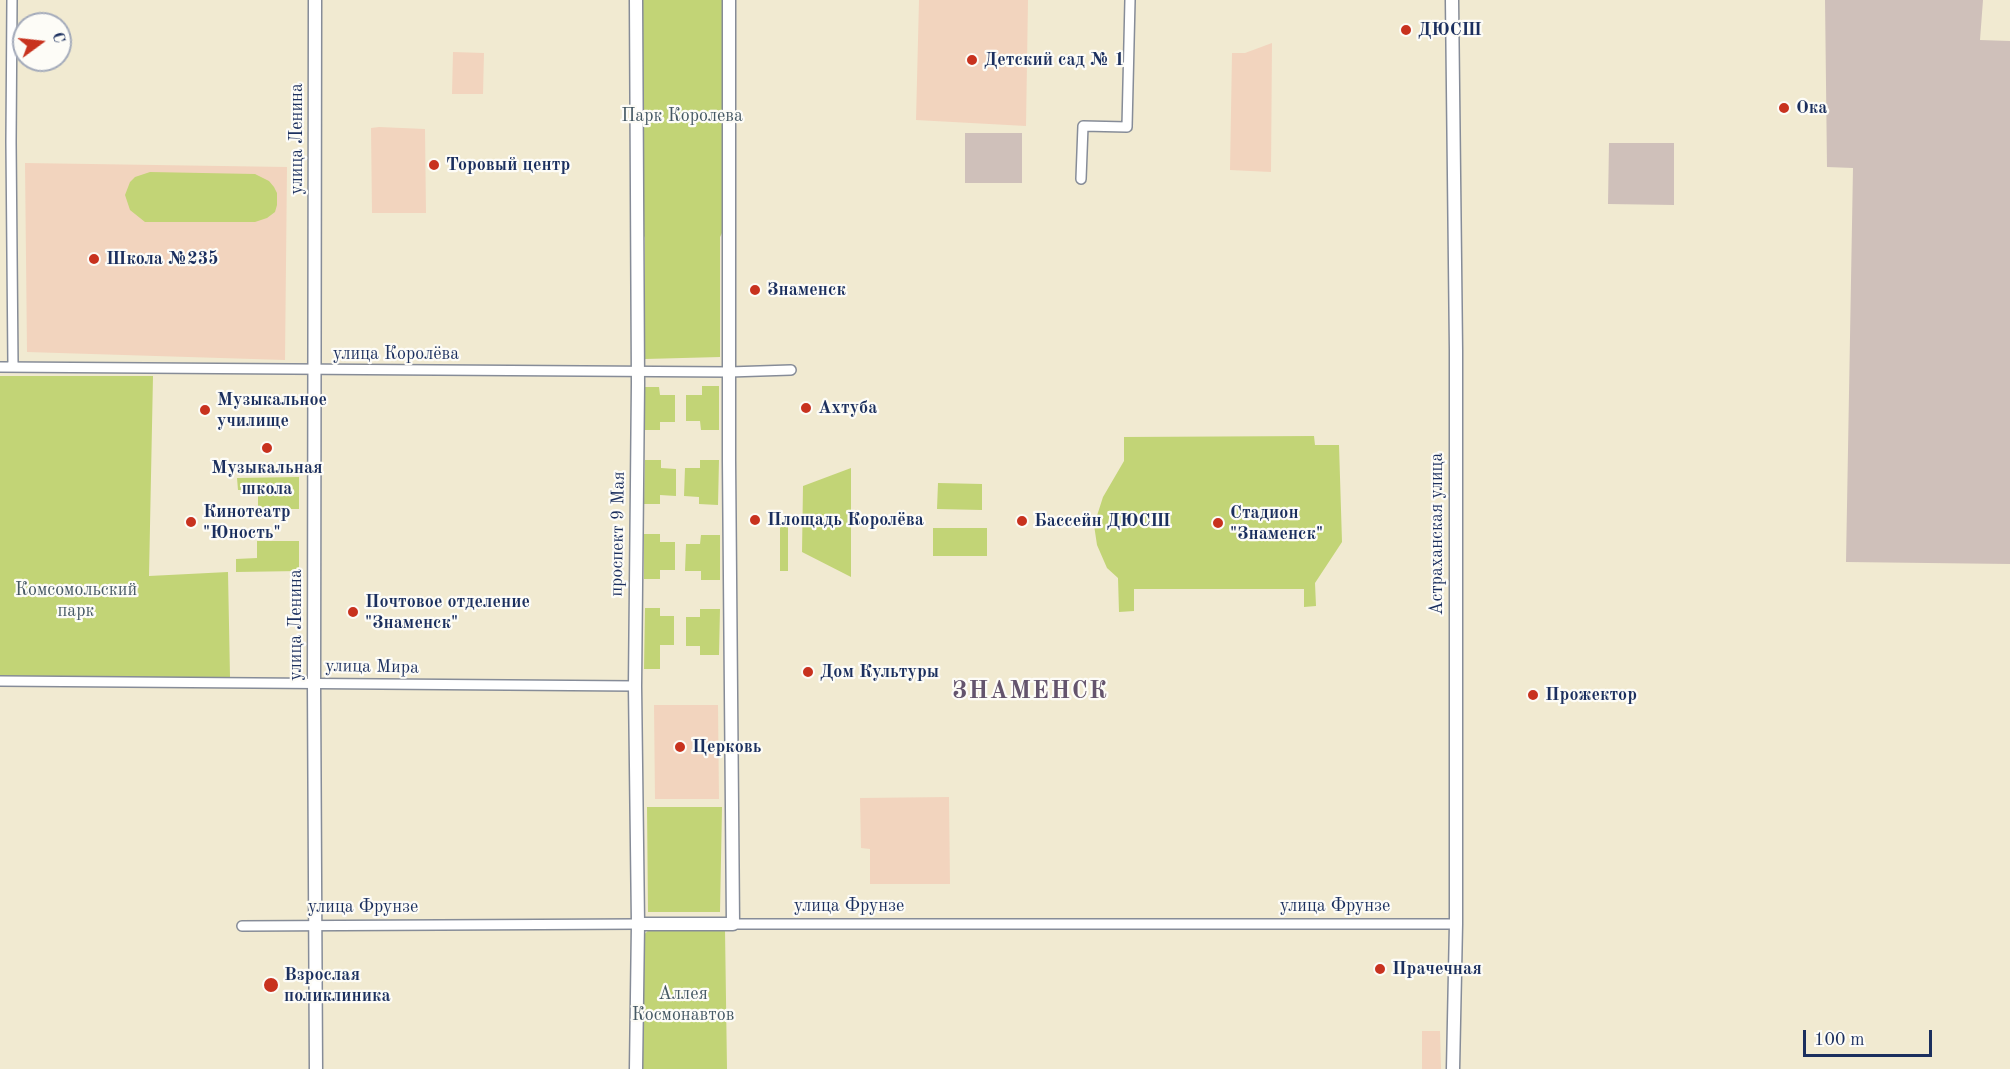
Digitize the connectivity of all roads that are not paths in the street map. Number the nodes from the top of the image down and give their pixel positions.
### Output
1 (12, 0) edge
2 (315, 0) edge
3 (636, 0) edge
4 (729, 0) edge
5 (1130, 0) edge
6 (1452, 0) edge
7 (1081, 179) dead end
8 (14, 366) junction
9 (0, 367) edge
10 (316, 370) junction
11 (791, 370) dead end
12 (638, 372) junction
13 (729, 372) junction
14 (0, 681) edge
15 (314, 683) junction
16 (635, 686) junction
17 (638, 924) junction
18 (733, 924) junction
19 (1456, 924) junction
20 (315, 925) junction
21 (242, 926) dead end
22 (316, 1069) edge
23 (636, 1069) edge
24 (1453, 1069) edge

1 - 8 street
2 - 10 street, улица Ленина
3 - 12 street, проспект 9 Мая
4 - 13 street
5 - 7 street
6 - 19 street, Астраханская улица
8 - 9 street, улица Королёва
8 - 10 street, улица Королёва
10 - 12 street, улица Королёва
10 - 15 street, улица Ленина
11 - 13 street, улица Королёва
12 - 13 street, улица Королёва
12 - 16 street, проспект 9 Мая
13 - 18 street
14 - 15 street, улица Мира
15 - 16 street, улица Мира
15 - 20 street, улица Ленина
16 - 17 street, проспект 9 Мая
17 - 18 street, улица Фрунзе
17 - 20 street, улица Фрунзе
17 - 23 street, проспект 9 Мая
18 - 19 street, улица Фрунзе
19 - 24 street, Астраханская улица
20 - 21 street, улица Фрунзе
20 - 22 street, улица Ленина

